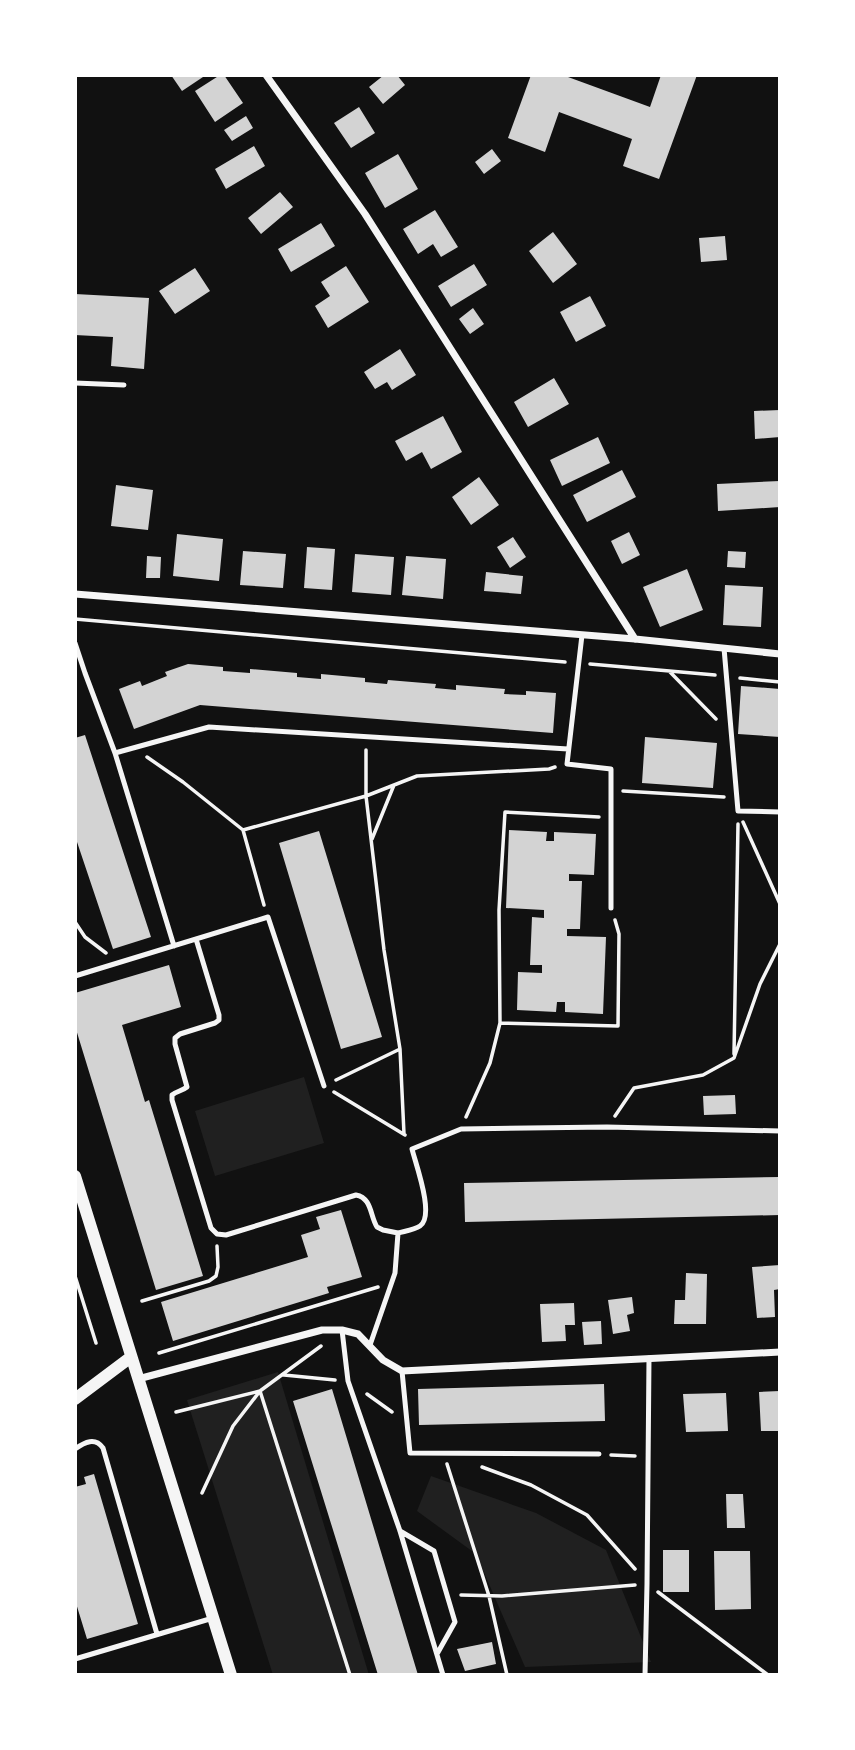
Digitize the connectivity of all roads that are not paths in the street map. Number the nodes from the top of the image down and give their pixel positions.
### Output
1 (266, 75) edge
2 (75, 383) edge
3 (124, 386) dead end
4 (75, 594) edge
5 (582, 635) junction
6 (635, 639) junction
7 (75, 643) edge
8 (724, 648) junction
9 (780, 654) edge
10 (568, 749) junction
11 (115, 753) junction
12 (780, 812) edge
13 (611, 908) road end
14 (196, 939) junction
15 (174, 946) junction
16 (75, 976) edge
17 (324, 1086) road end
18 (780, 1131) edge
19 (75, 1176) edge
20 (398, 1233) junction
21 (342, 1329) junction
22 (370, 1345) junction
23 (780, 1352) edge
24 (131, 1357) junction
25 (649, 1358) junction
26 (402, 1371) junction
27 (138, 1379) junction
28 (76, 1396) edge
29 (75, 1449) edge
30 (599, 1454) road end
31 (400, 1531) junction
32 (213, 1618) junction
33 (157, 1634) junction
34 (437, 1654) junction
35 (75, 1659) edge
36 (231, 1675) edge
37 (443, 1675) edge
38 (645, 1675) edge

1 - 6 street
2 - 3 lane
4 - 5 street
5 - 6 street
5 - 10 lane
6 - 8 street
7 - 11 lane
8 - 9 street
8 - 12 lane
10 - 11 lane
10 - 13 lane
11 - 15 lane
14 - 15 lane
14 - 17 lane
14 - 20 lane
15 - 16 lane
18 - 20 lane
19 - 24 street
20 - 22 lane
21 - 22 street
21 - 27 street
21 - 31 lane
22 - 26 street
23 - 25 street
24 - 27 street
24 - 28 street
25 - 26 street
25 - 38 lane
26 - 30 lane
27 - 32 street
29 - 33 lane
31 - 34 lane
31 - 34 lane
32 - 33 lane
32 - 36 street
33 - 35 lane
34 - 37 lane

